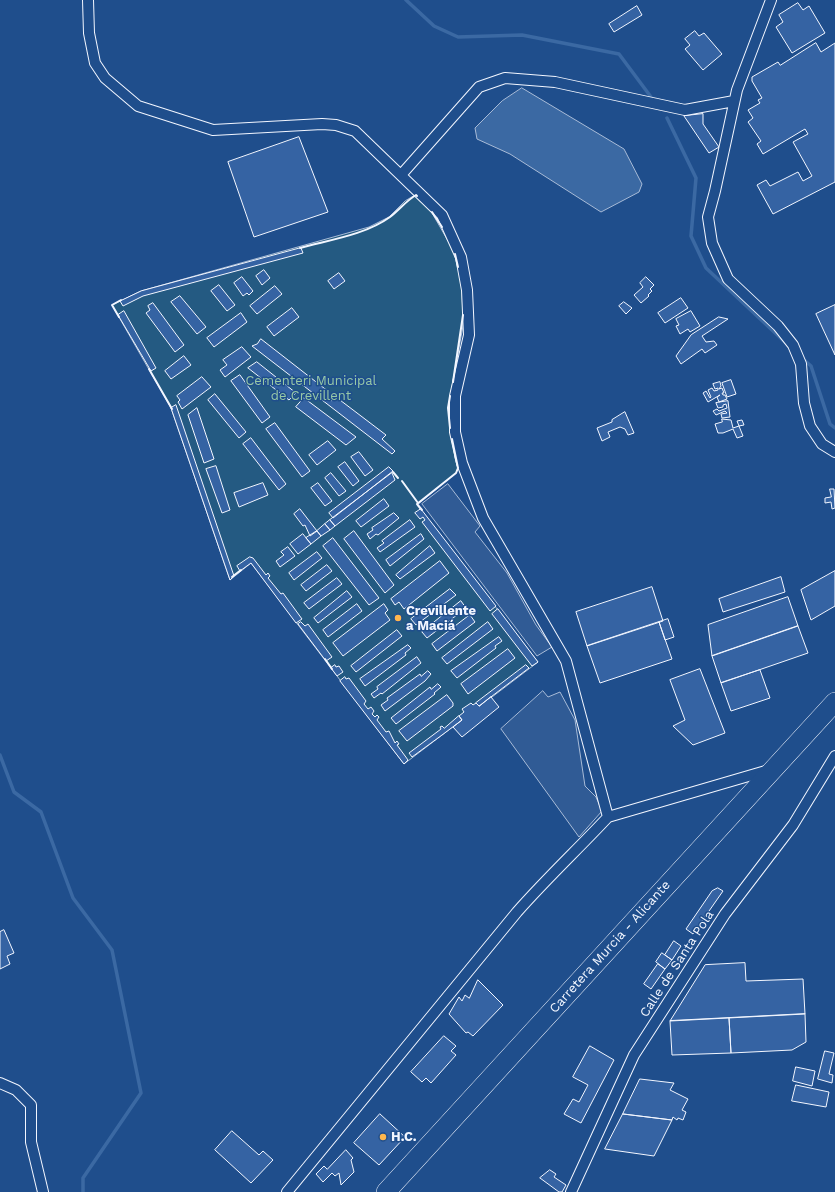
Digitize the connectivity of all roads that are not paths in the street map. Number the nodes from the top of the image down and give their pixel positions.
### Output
1 (88, 0) edge
2 (771, 0) edge
3 (734, 101) junction
4 (401, 175) junction
5 (835, 452) edge
6 (835, 702) edge
7 (832, 760) edge
8 (773, 769) junction
9 (608, 817) junction
10 (0, 1083) edge
11 (43, 1192) edge
12 (287, 1192) edge
13 (386, 1192) edge
14 (571, 1192) edge

1 - 4 street
2 - 3 street
3 - 4 street
3 - 5 street
4 - 9 street
6 - 8 highway, Carretera Murcia - Alicante
7 - 14 street, Calle de Santa Pola
8 - 9 street
8 - 13 highway, Carretera Murcia - Alicante
9 - 12 street
10 - 11 street

